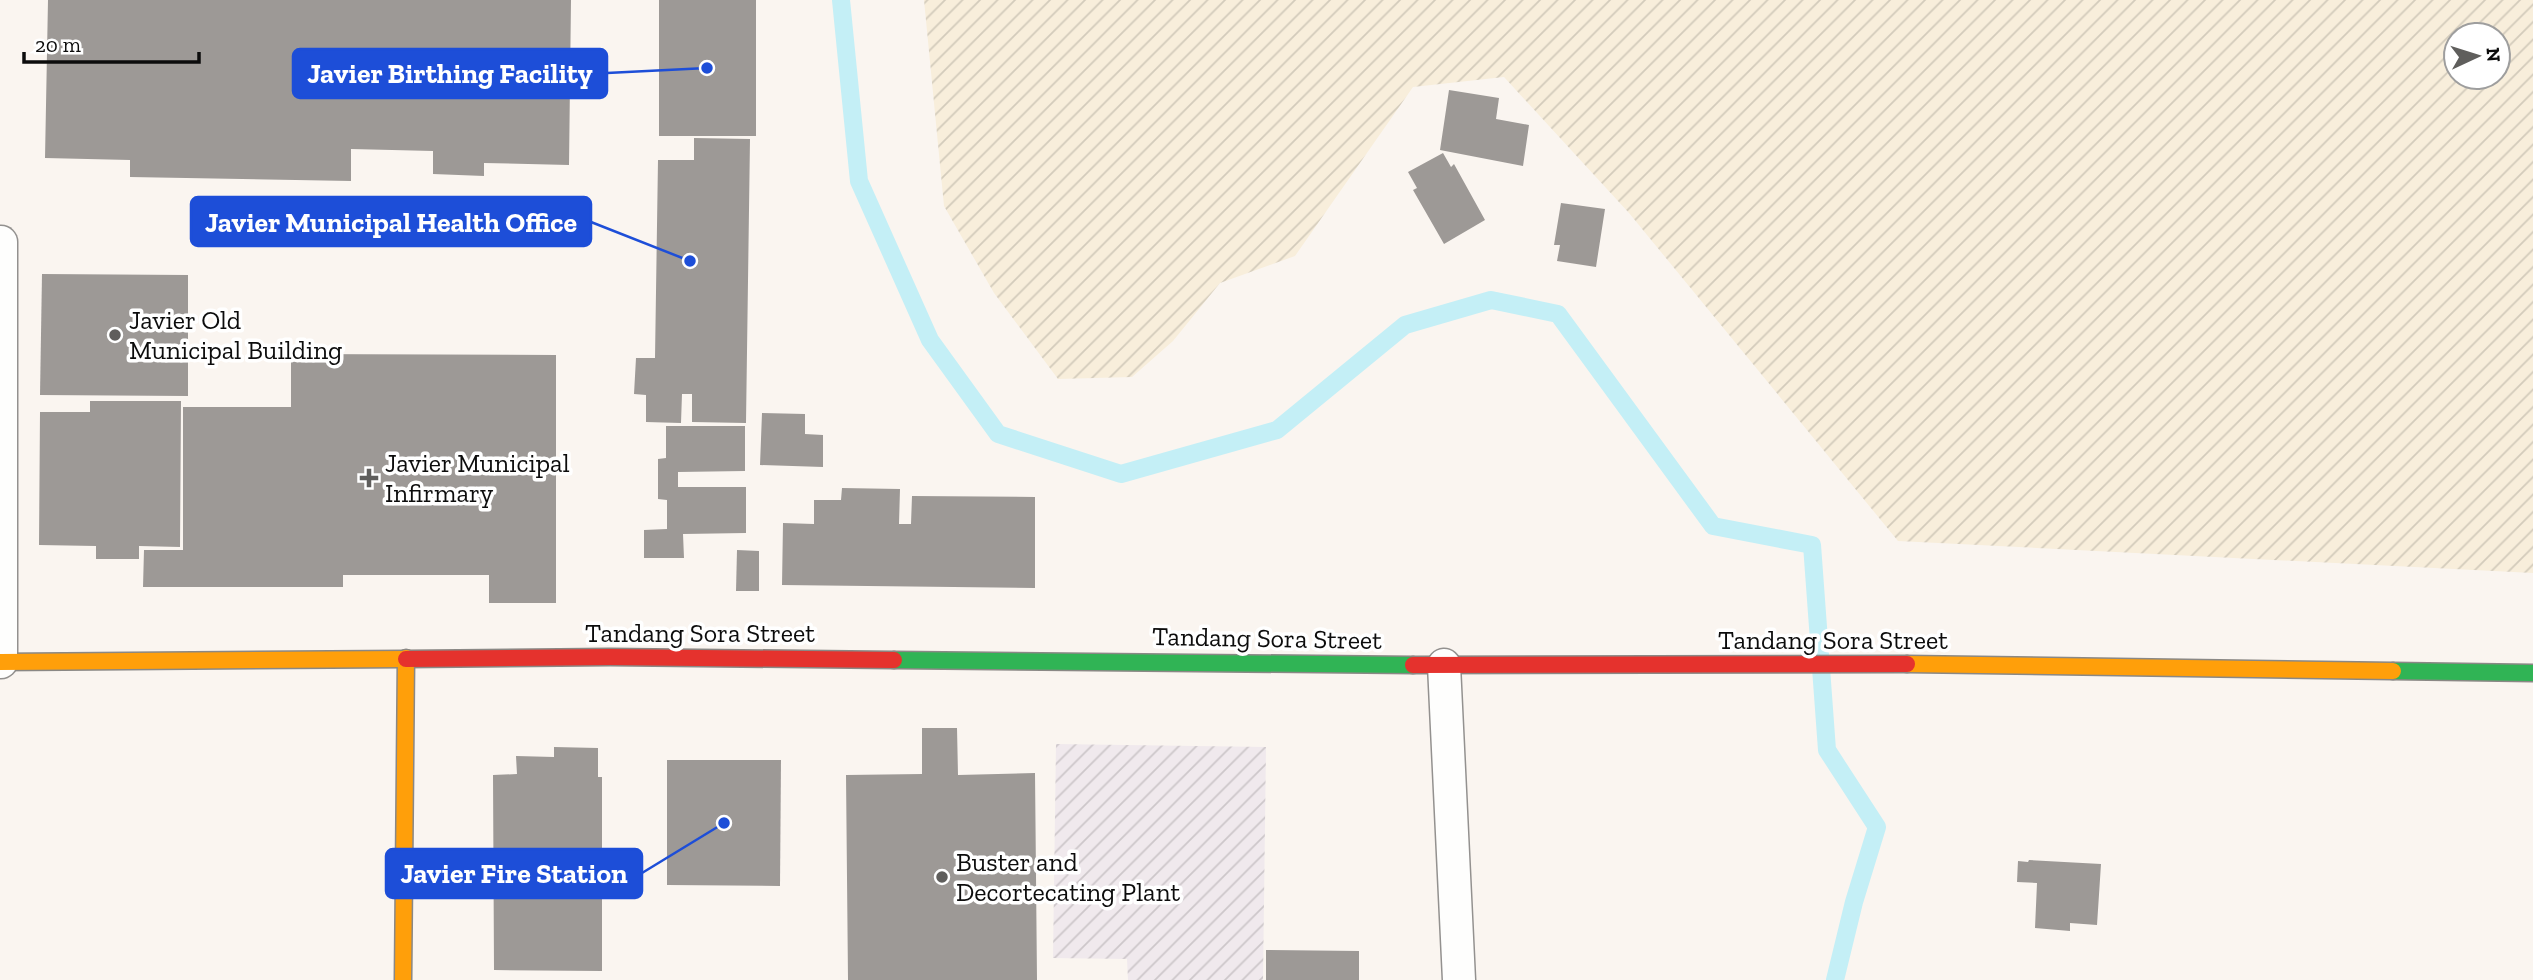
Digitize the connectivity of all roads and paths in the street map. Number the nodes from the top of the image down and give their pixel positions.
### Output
1 (1, 242) edge
2 (406, 658) junction
3 (1, 662) edge
4 (1444, 665) junction
5 (2533, 673) edge
6 (403, 980) edge
7 (1459, 980) edge

1 - 3 lane
2 - 3 main road, Tandang Sora Street
2 - 4 main road, Tandang Sora Street
2 - 6 main road
4 - 5 main road, Tandang Sora Street
4 - 7 lane

